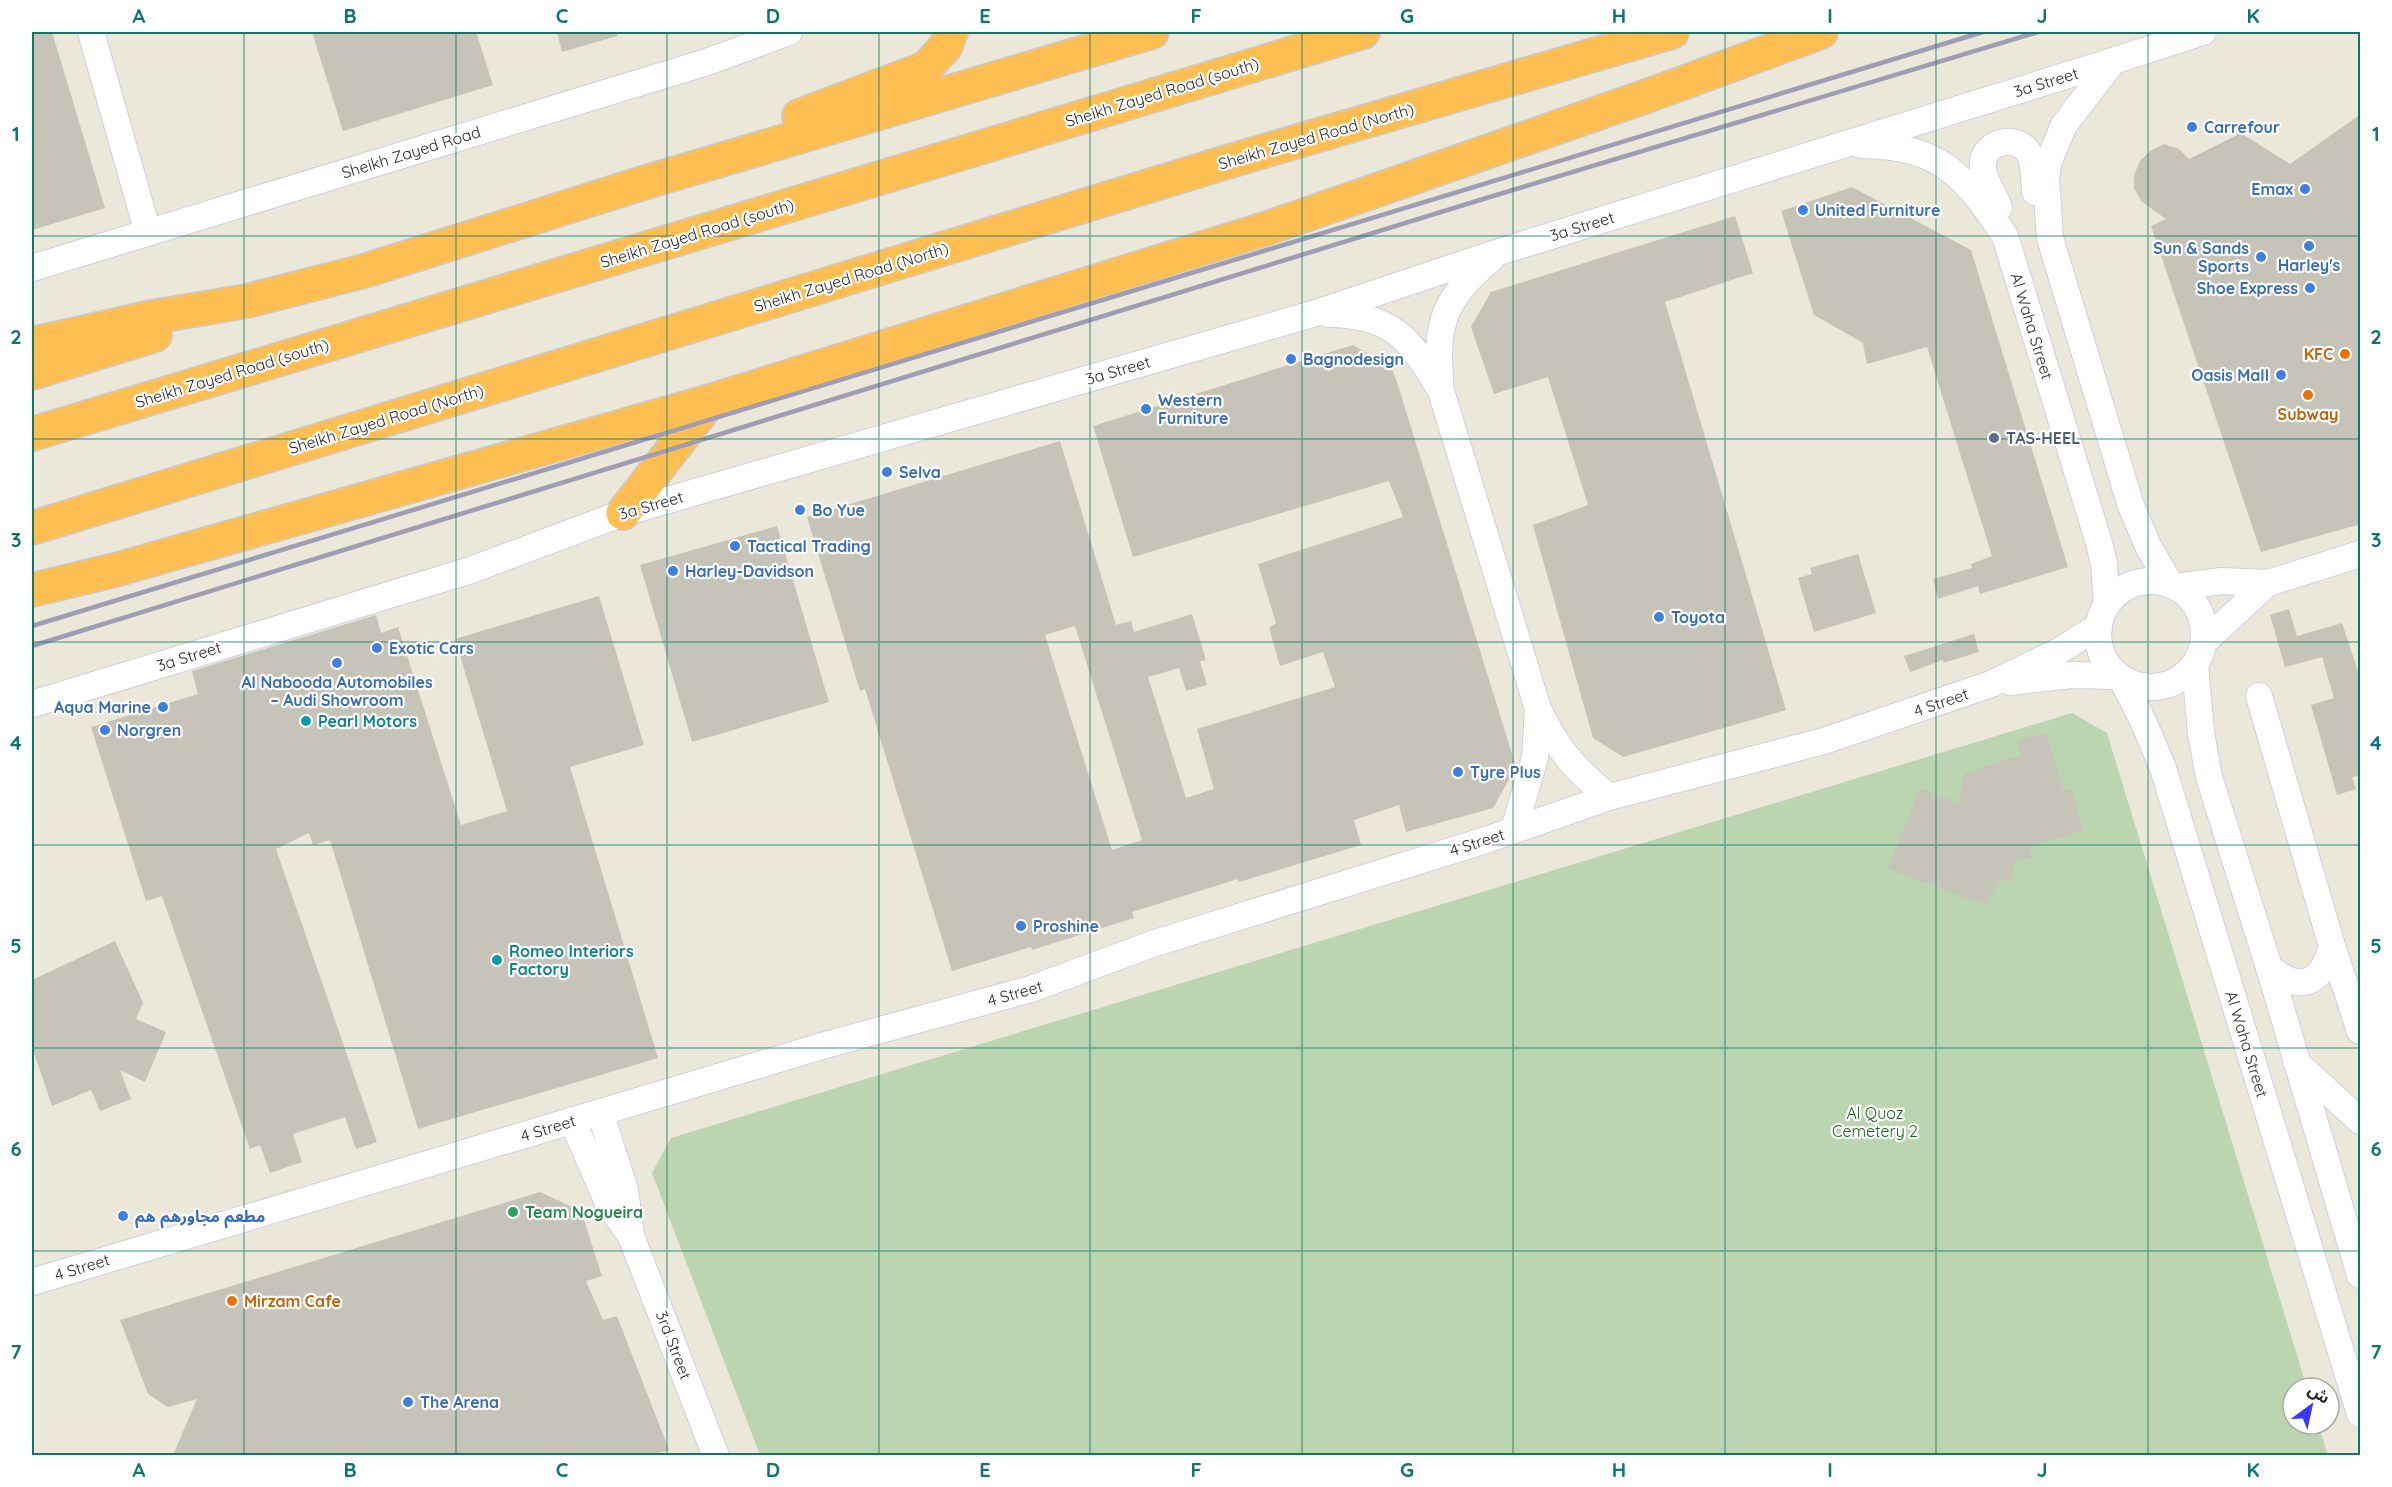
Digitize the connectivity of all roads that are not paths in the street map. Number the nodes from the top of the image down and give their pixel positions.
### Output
1 (91, 32) edge
2 (789, 32) edge
3 (951, 32) edge
4 (1152, 32) edge
5 (1363, 32) edge
6 (1672, 32) edge
7 (1821, 32) edge
8 (2203, 32) edge
9 (2114, 62) junction
10 (1846, 144) junction
11 (643, 183) junction
12 (148, 233) junction
13 (2005, 236) junction
14 (2050, 238) junction
15 (1499, 252) junction
16 (32, 268) edge
17 (247, 301) junction
18 (1316, 314) junction
19 (32, 344) edge
20 (32, 374) edge
21 (1441, 391) junction
22 (710, 401) junction
23 (32, 434) edge
24 (623, 513) junction
25 (32, 528) edge
26 (2361, 554) edge
27 (2268, 583) junction
28 (2173, 586) junction
29 (32, 590) edge
30 (2103, 616) junction
31 (2204, 642) junction
32 (2195, 665) junction
33 (2120, 677) junction
34 (1991, 684) junction
35 (2259, 696) dead end
36 (32, 704) edge
37 (1538, 709) junction
38 (1610, 797) junction
39 (1514, 830) junction
40 (2332, 946) junction
41 (2269, 967) junction
42 (2361, 1031) edge
43 (2296, 1062) junction
44 (600, 1112) junction
45 (572, 1120) junction
46 (2361, 1121) edge
47 (631, 1236) junction
48 (2361, 1275) edge
49 (32, 1282) edge
50 (2361, 1414) edge
51 (716, 1455) edge

1 - 12 street
2 - 12 street, Sheikh Zayed Road
3 - 11 highway
4 - 11 highway
5 - 23 highway, Sheikh Zayed Road (south)
6 - 25 highway, Sheikh Zayed Road (North)
7 - 22 highway
8 - 9 street, 3a Street
9 - 10 street, 3a Street
9 - 14 street
10 - 13 street, Al Waha Street
10 - 15 street, 3a Street
11 - 17 highway
12 - 16 street, Sheikh Zayed Road
13 - 14 street
13 - 30 street, Al Waha Street
14 - 28 street
15 - 18 street, 3a Street
15 - 21 street
17 - 19 highway
17 - 20 highway
18 - 21 street
18 - 24 street, 3a Street
21 - 37 street
22 - 24 highway
22 - 29 highway
24 - 36 street, 3a Street
26 - 27 street
27 - 28 street
27 - 31 street
28 - 30 street
28 - 31 street
30 - 33 street
30 - 34 street, 4 Street
31 - 32 street
32 - 33 street
32 - 41 street
33 - 34 street, 4 Street
33 - 50 street, Al Waha Street
34 - 38 street, 4 Street
35 - 40 street
37 - 38 street
37 - 39 street
38 - 39 street, 4 Street
39 - 44 street, 4 Street
40 - 41 street
40 - 42 street
41 - 43 street
43 - 46 street
43 - 48 street
44 - 45 street, 4 Street
44 - 47 street
45 - 47 street
45 - 49 street, 4 Street
47 - 51 street, 3rd Street

